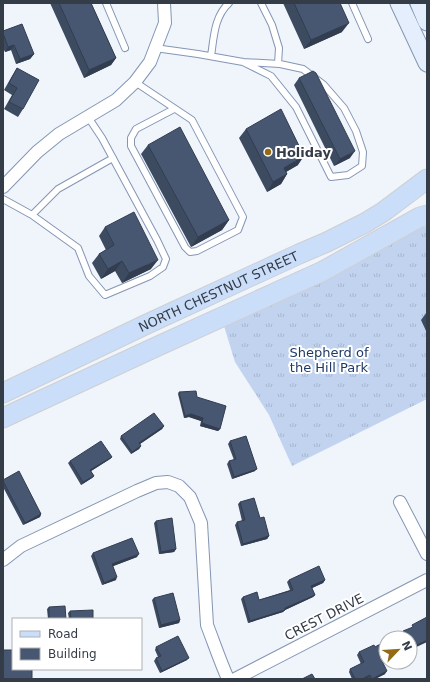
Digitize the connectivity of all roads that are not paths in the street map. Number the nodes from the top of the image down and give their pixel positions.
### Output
1 (106, 3) edge
2 (164, 3) edge
3 (229, 3) edge
4 (262, 3) edge
5 (352, 3) edge
6 (399, 3) edge
7 (419, 3) edge
8 (427, 22) edge
9 (368, 39) dead end
10 (125, 48) dead end
11 (155, 48) junction
12 (211, 56) junction
13 (243, 62) junction
14 (427, 63) edge
15 (278, 64) junction
16 (136, 82) junction
17 (174, 109) junction
18 (88, 117) junction
19 (113, 158) junction
20 (427, 179) edge
21 (3, 187) edge
22 (3, 199) edge
23 (32, 215) junction
24 (427, 215) edge
25 (4, 390) edge
26 (3, 418) edge
27 (400, 502) dead end
28 (427, 554) edge
29 (3, 560) edge
30 (427, 580) edge
31 (228, 679) edge
32 (235, 679) edge

1 - 10 lane
2 - 11 street
3 - 12 lane
4 - 15 lane
5 - 9 lane
6 - 14 main road
7 - 8 main road
11 - 12 lane
11 - 16 street
12 - 13 lane
13 - 15 lane
13 - 15 lane
16 - 17 lane
16 - 18 street
17 - 17 lane
18 - 19 lane
18 - 21 street
19 - 23 lane
19 - 23 lane
20 - 25 main road, NORTH CHESTNUT STREET
22 - 23 lane
24 - 26 main road, NORTH CHESTNUT STREET
27 - 28 street
29 - 31 street
30 - 32 street, CREST DRIVE

